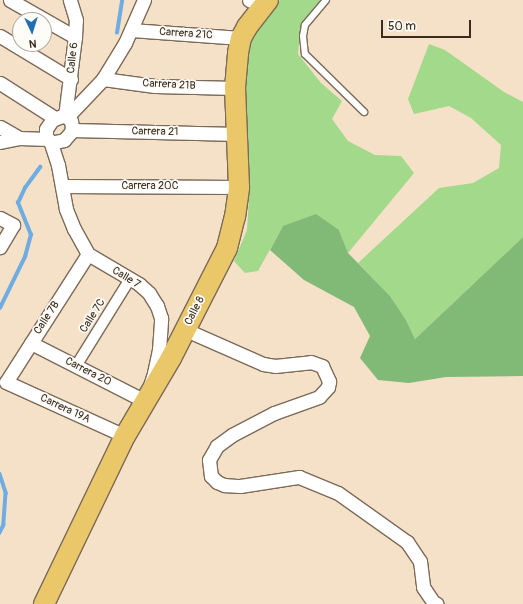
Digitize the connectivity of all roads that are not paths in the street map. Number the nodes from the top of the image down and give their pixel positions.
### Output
1 (10, 0) edge
2 (70, 0) edge
3 (144, 0) edge
4 (326, 0) edge
5 (260, 2) edge
6 (131, 30) junction
7 (0, 36) edge
8 (75, 37) junction
9 (241, 38) junction
10 (71, 78) junction
11 (103, 78) junction
12 (0, 83) edge
13 (235, 88) junction
14 (364, 112) dead end
15 (0, 126) edge
16 (59, 129) junction
17 (238, 134) junction
18 (24, 138) junction
19 (0, 142) edge
20 (62, 186) junction
21 (239, 187) junction
22 (0, 218) edge
23 (0, 247) edge
24 (88, 254) junction
25 (130, 280) junction
26 (186, 330) junction
27 (31, 343) junction
28 (76, 366) junction
29 (6, 382) joint
30 (145, 400) junction
31 (125, 436) junction
32 (44, 604) edge
33 (437, 604) edge

1 - 8 street
2 - 8 street, Calle 6
3 - 6 street, Calle 7
4 - 14 lane
5 - 9 main road, Calle 8
6 - 9 street, Carrera 21C
6 - 11 street, Calle 7
7 - 10 street
8 - 10 street, Calle 6
9 - 13 main road, Calle 8
10 - 16 street, Calle 6
11 - 13 street, Carrera 21B
11 - 16 street, Calle 7
12 - 16 street
13 - 17 main road, Calle 8
15 - 18 street
16 - 17 street, Carrera 21
16 - 18 street
16 - 20 street, Calle 7
17 - 21 main road, Calle 8
18 - 19 street
20 - 21 street, Carrera 20C
20 - 24 street, Calle 7
21 - 26 main road, Calle 8
22 - 23 street
24 - 25 street, Calle 7
24 - 27 street, Calle 7B
25 - 28 street, Calle 7C
25 - 30 street, Calle 7
26 - 30 main road, Calle 8
26 - 33 street
27 - 28 street, Carrera 20
27 - 29 street, Calle 7B
28 - 30 street, Carrera 20
29 - 31 street, Carrera 19A
30 - 31 main road, Calle 8
31 - 32 main road, Calle 8

